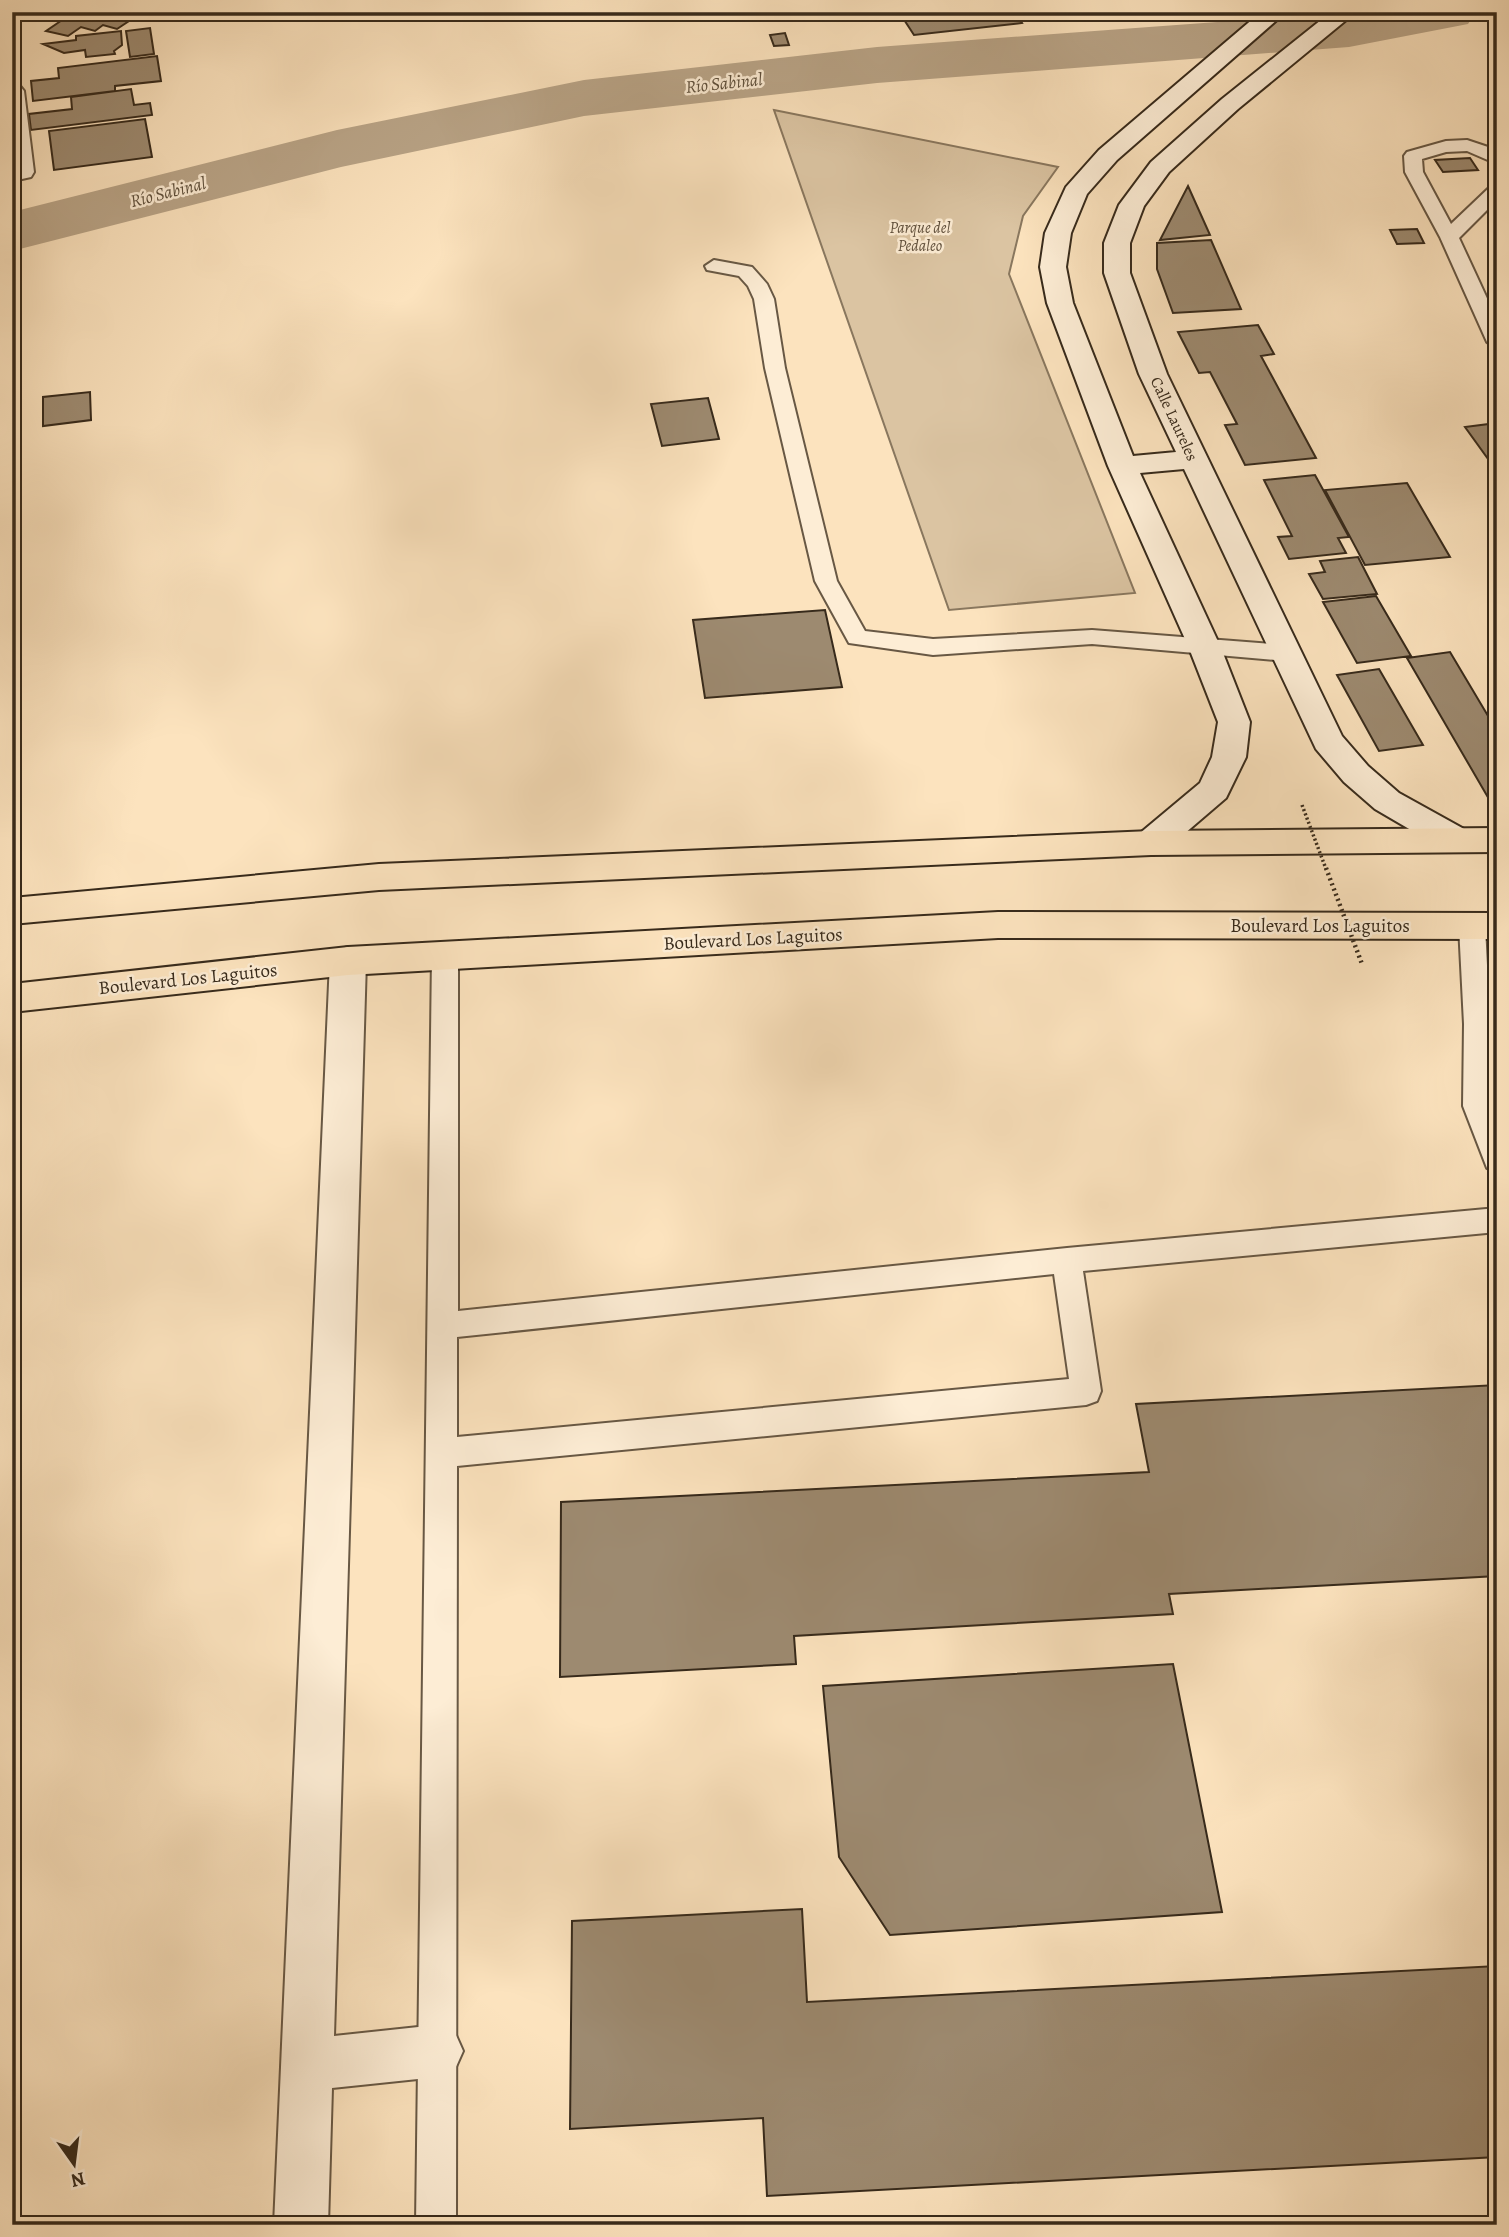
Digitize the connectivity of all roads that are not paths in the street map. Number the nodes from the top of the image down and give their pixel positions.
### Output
1 (1275, 12) edge
2 (1345, 12) edge
3 (12, 91) edge
4 (1497, 159) edge
5 (22, 172) dead end
6 (1497, 190) edge
7 (1449, 237) junction
8 (714, 267) dead end
9 (1497, 342) edge
10 (1193, 459) junction
11 (1122, 466) junction
12 (1205, 648) junction
13 (1286, 653) junction
14 (1452, 838) junction
15 (1497, 840) edge
16 (1151, 844) junction
17 (12, 911) edge
18 (1484, 926) edge
19 (445, 956) junction
20 (348, 961) junction
21 (12, 998) edge
22 (1497, 1160) edge
23 (1497, 1220) edge
24 (1067, 1260) junction
25 (443, 1326) junction
26 (442, 1453) junction
27 (438, 2051) junction
28 (307, 2065) junction
29 (301, 2225) edge
30 (436, 2225) edge

1 - 11 street
2 - 10 street, Calle Laureles
3 - 5 street
4 - 7 lane
6 - 7 lane
7 - 9 lane
8 - 12 lane
10 - 11 street
10 - 13 street, Calle Laureles
11 - 12 street
12 - 13 lane
12 - 16 street
13 - 14 street, Calle Laureles
14 - 15 main road
14 - 16 main road
16 - 17 main road
18 - 19 main road, Boulevard Los Laguitos
18 - 22 lane
19 - 20 main road, Boulevard Los Laguitos
19 - 25 lane
20 - 21 main road, Boulevard Los Laguitos
20 - 28 street
23 - 24 lane
24 - 25 lane
24 - 26 lane
25 - 26 lane
26 - 27 lane
27 - 28 street
27 - 30 lane
28 - 29 street

